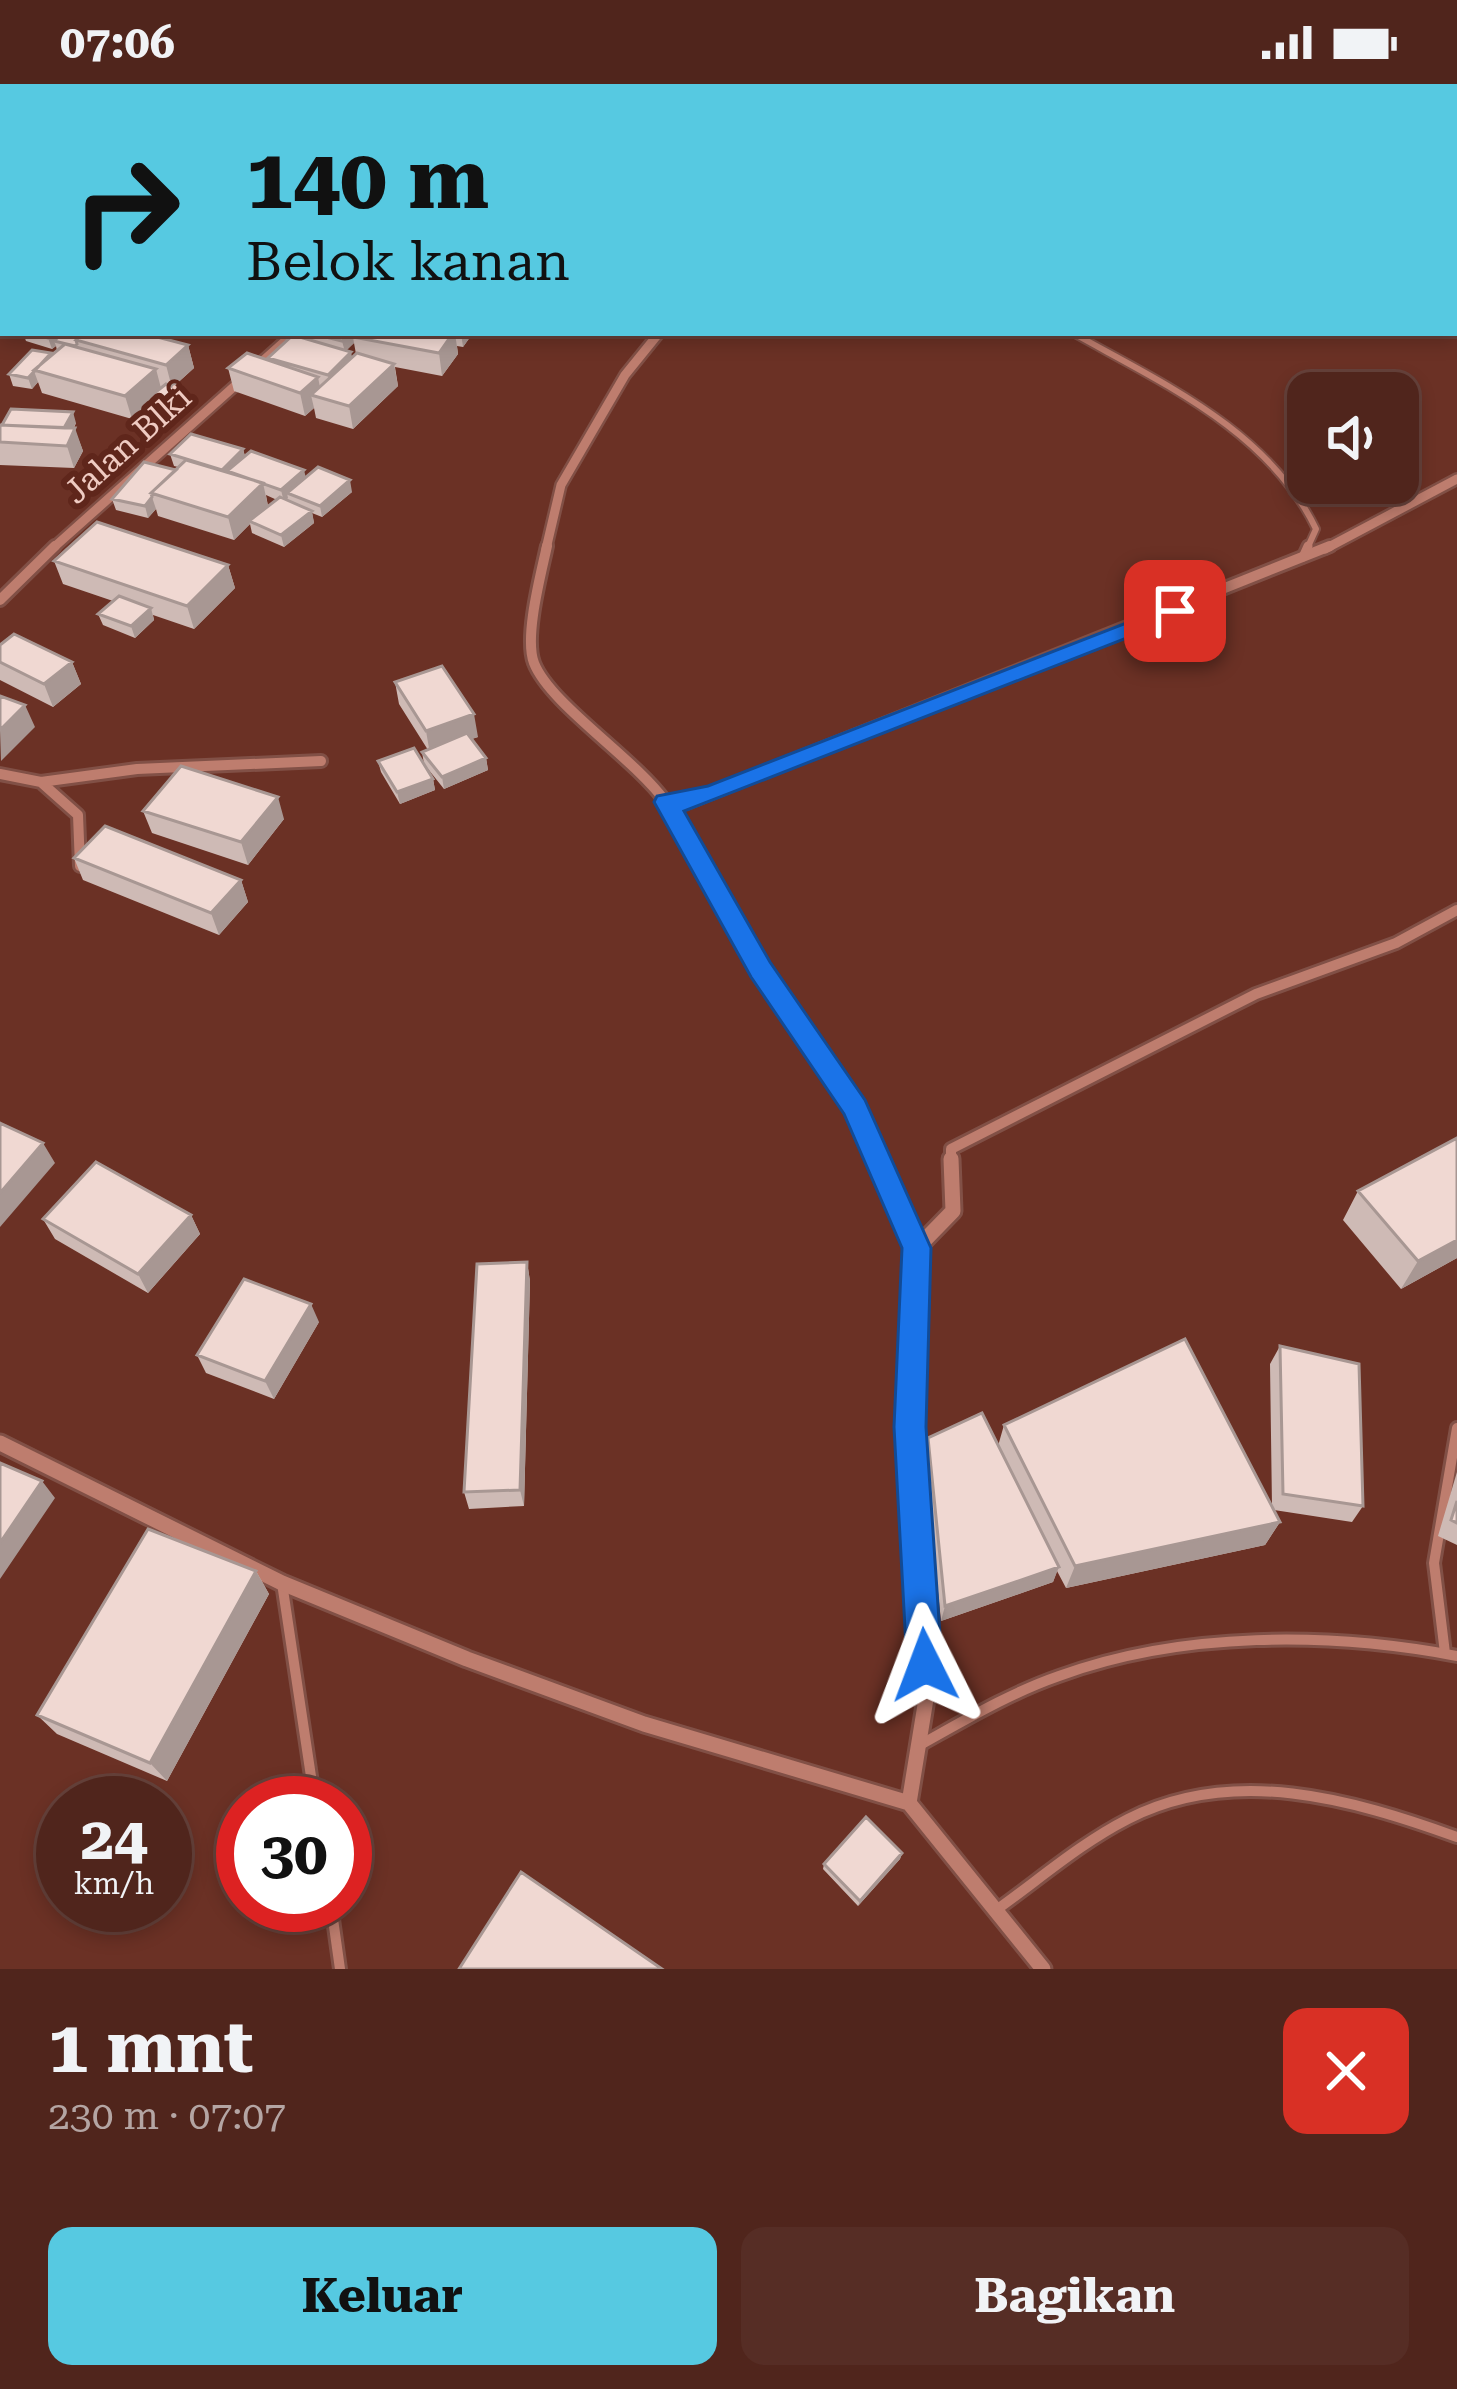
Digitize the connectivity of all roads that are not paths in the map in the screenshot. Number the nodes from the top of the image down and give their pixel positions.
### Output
1 (291, 336) edge
2 (657, 336) edge
3 (1078, 336) edge
4 (1457, 479) edge
5 (1301, 562) junction
6 (0, 599) edge
7 (321, 760) dead end
8 (0, 774) edge
9 (41, 782) junction
10 (666, 802) junction
11 (80, 868) edge
12 (1457, 910) edge
13 (916, 1248) junction
14 (1457, 1428) edge
15 (0, 1443) edge
16 (282, 1583) junction
17 (1451, 1655) edge
18 (920, 1745) junction
19 (311, 1776) edge
20 (909, 1803) junction
21 (1457, 1837) edge
22 (999, 1908) junction
23 (335, 1932) edge
24 (340, 1969) edge
25 (1043, 1969) edge

1 - 6 street, Jalan Blki
2 - 10 street
3 - 5 lane
4 - 5 street
5 - 10 street
7 - 9 street
8 - 9 street
9 - 11 street
10 - 13 street
12 - 13 street
13 - 18 street
14 - 17 lane
15 - 16 street
16 - 19 lane
16 - 20 street
17 - 18 lane
18 - 20 street
20 - 22 street
21 - 22 lane
22 - 25 street
23 - 24 lane

